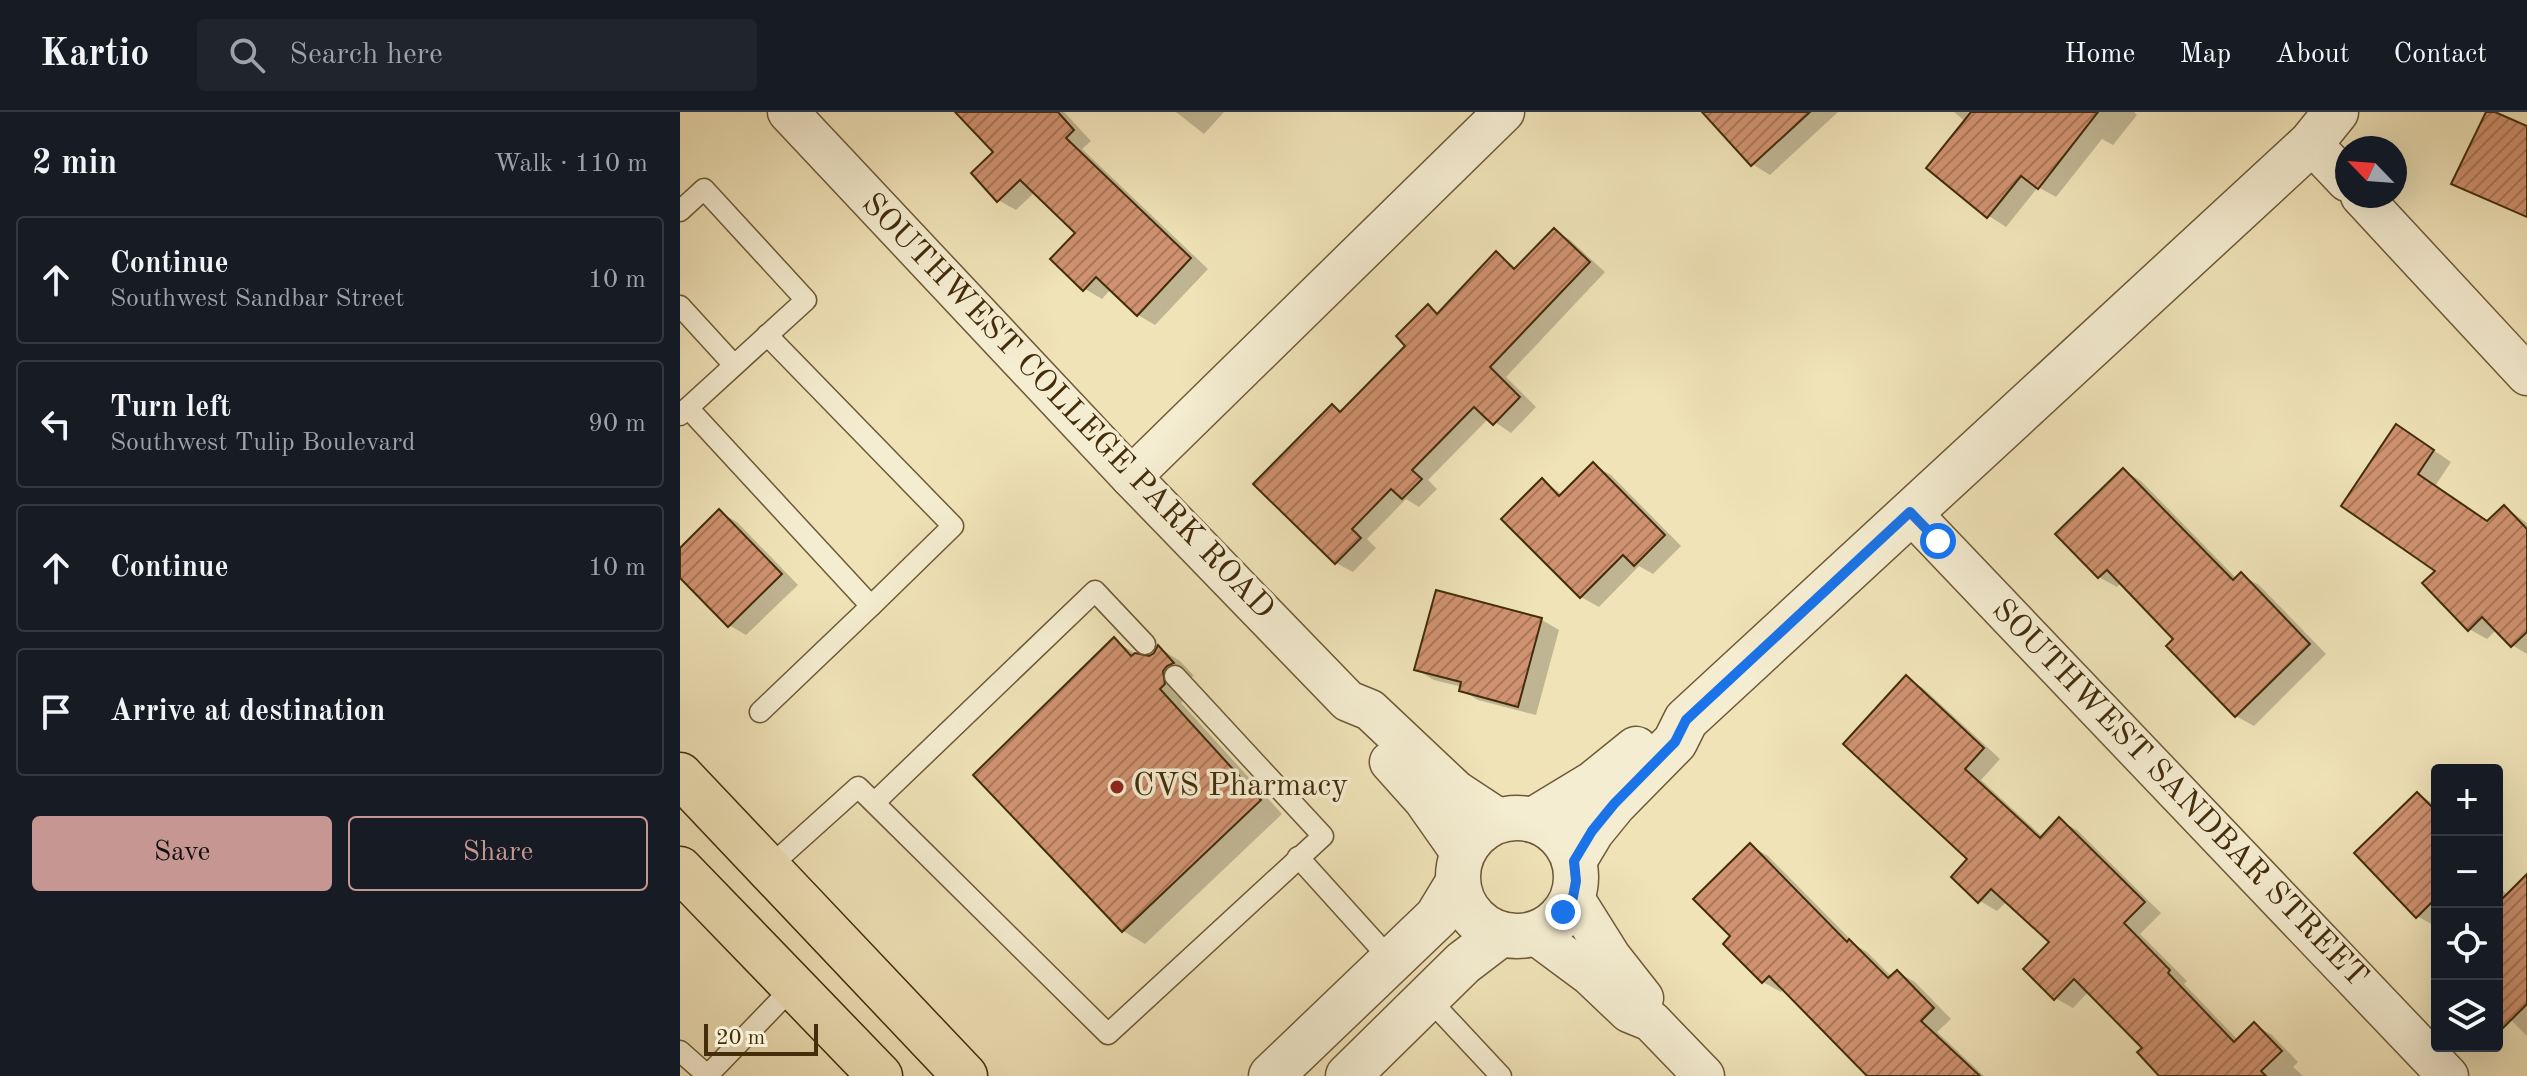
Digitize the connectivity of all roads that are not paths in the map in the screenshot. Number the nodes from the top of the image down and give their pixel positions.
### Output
1 (788, 112) edge
2 (1504, 112) edge
3 (2324, 127) edge
4 (2335, 153) edge
5 (2372, 208) edge
6 (680, 211) edge
7 (680, 306) edge
8 (767, 335) junction
9 (734, 365) junction
10 (2527, 375) edge
11 (684, 411) edge
12 (1131, 477) junction
13 (1910, 512) junction
14 (871, 606) junction
15 (1145, 644) dead end
16 (1175, 676) dead end
17 (1348, 701) junction
18 (760, 712) dead end
19 (1686, 720) junction
20 (680, 775) edge
21 (875, 802) junction
22 (1516, 820) junction
23 (1298, 857) junction
24 (768, 868) junction
25 (680, 869) edge
26 (1459, 869) junction
27 (1574, 879) junction
28 (1518, 934) junction
29 (1392, 961) junction
30 (794, 986) junction
31 (1428, 998) junction
32 (1651, 1021) junction
33 (681, 1053) edge
34 (707, 1076) edge
35 (880, 1076) edge
36 (965, 1076) edge
37 (1271, 1076) edge
38 (1348, 1076) edge
39 (1501, 1076) edge
40 (1704, 1076) edge
41 (2448, 1076) edge

1 - 12 street, SOUTHWEST COLLEGE PARK ROAD
2 - 12 street
3 - 4 street
3 - 13 street
5 - 10 street
6 - 8 lane
7 - 9 lane
8 - 9 lane
8 - 14 lane
9 - 11 lane
11 - 14 lane
12 - 17 street, SOUTHWEST COLLEGE PARK ROAD
13 - 19 street
13 - 41 street, SOUTHWEST SANDBAR STREET
14 - 18 lane
15 - 21 lane
16 - 23 lane
17 - 22 street, SOUTHWEST COLLEGE PARK ROAD
17 - 26 street, SOUTHWEST COLLEGE PARK ROAD
19 - 22 street
19 - 27 street
20 - 24 main road
21 - 23 lane
21 - 24 lane
22 - 26 street
22 - 27 street
23 - 29 lane
24 - 36 main road
25 - 30 main road
26 - 28 street
26 - 29 street
27 - 28 street
27 - 32 street
28 - 31 street
28 - 32 street
29 - 37 street
30 - 34 lane
30 - 35 main road
31 - 38 street
31 - 39 lane
32 - 40 street
33 - 34 lane

